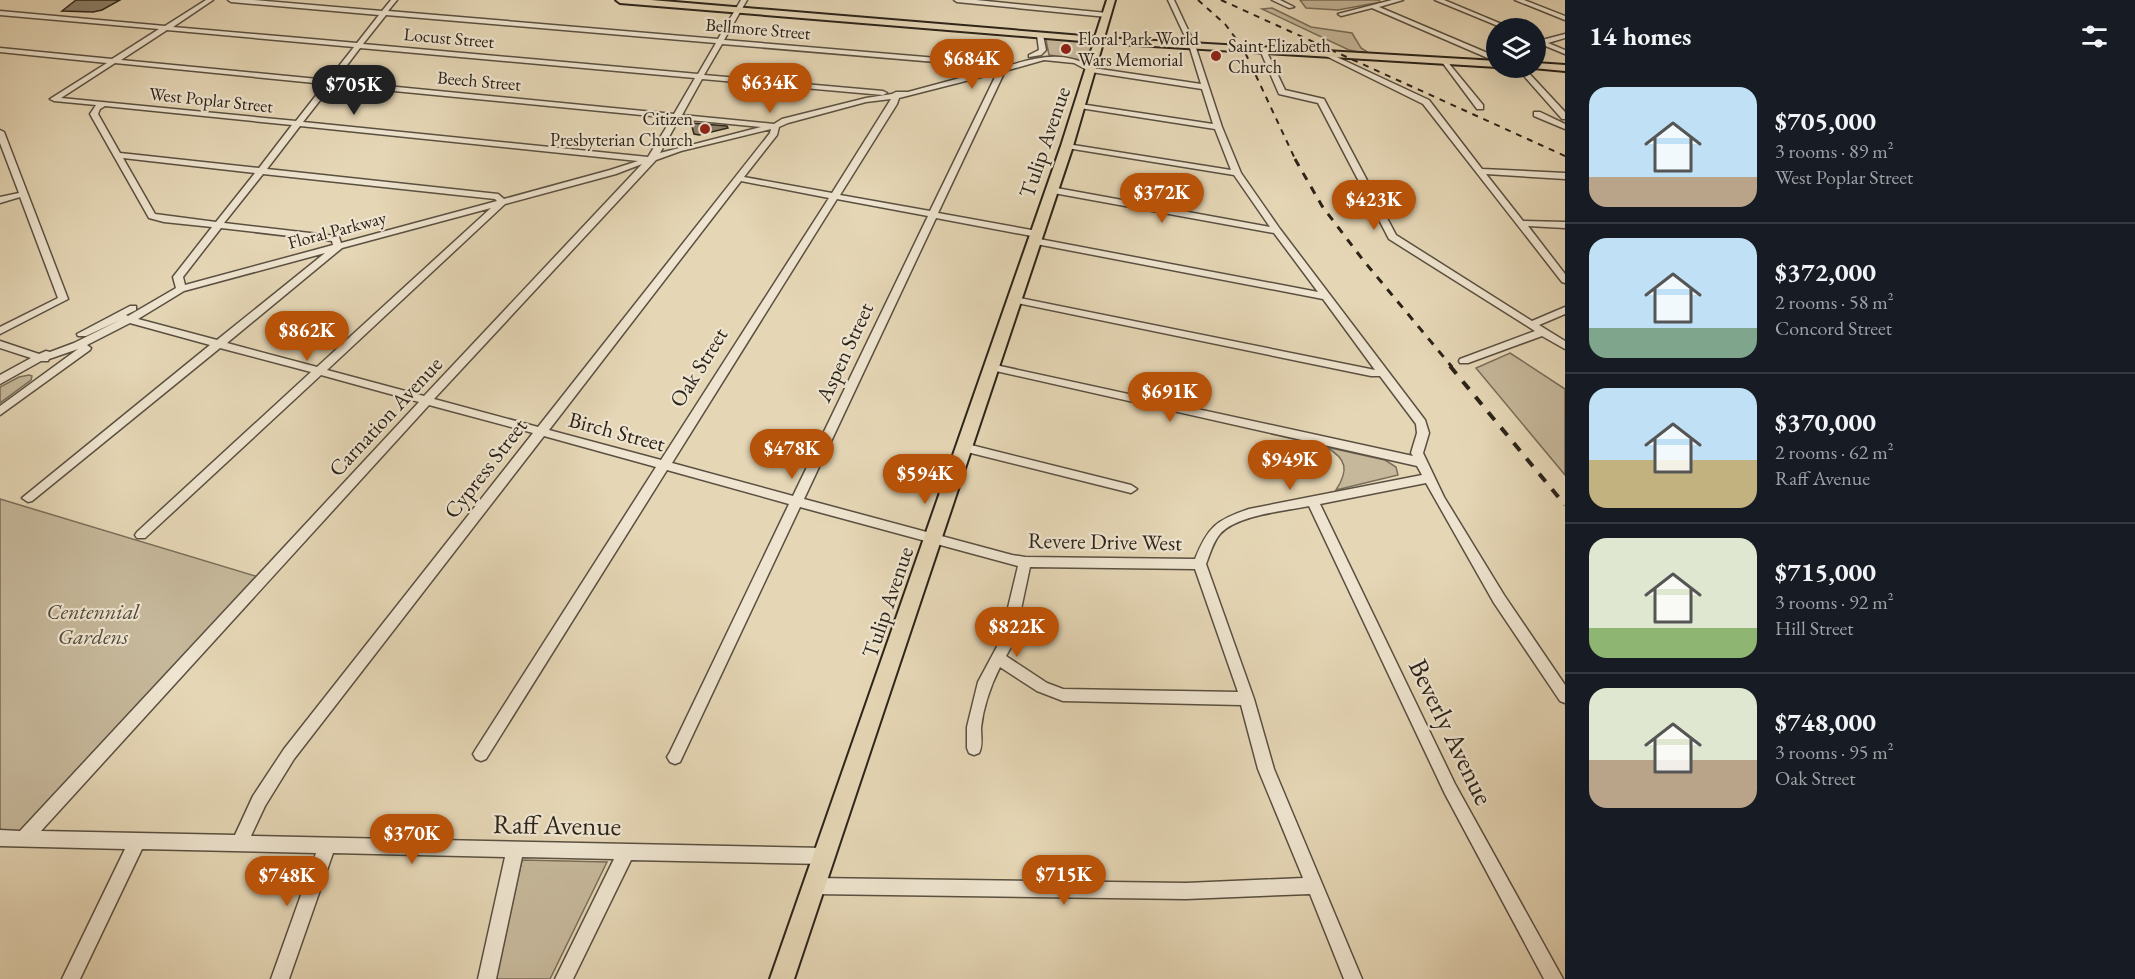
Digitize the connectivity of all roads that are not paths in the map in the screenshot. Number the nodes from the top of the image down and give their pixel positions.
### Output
1 (210, 0) edge
2 (231, 0) edge
3 (394, 0) edge
4 (620, 0) edge
5 (957, 0) edge
6 (1111, 0) edge
7 (1171, 0) edge
8 (1275, 0) edge
9 (1400, 0) edge
10 (1438, 0) edge
11 (1518, 0) edge
12 (641, 1) edge
13 (741, 3) edge
14 (1372, 6) junction
15 (1291, 7) dead end
16 (0, 13) edge
17 (384, 13) junction
18 (1341, 14) dead end
19 (1107, 15) junction
20 (1565, 18) edge
21 (1486, 19) edge
22 (166, 28) junction
23 (1040, 35) junction
24 (1565, 36) edge
25 (1100, 40) junction
26 (1546, 40) edge
27 (720, 41) junction
28 (1546, 44) edge
29 (358, 45) junction
30 (1192, 45) junction
31 (0, 50) edge
32 (1263, 50) junction
33 (1565, 52) edge
34 (1324, 54) junction
35 (1042, 56) junction
36 (1486, 57) edge
37 (1444, 61) junction
38 (113, 62) junction
39 (1486, 62) edge
40 (999, 67) junction
41 (1546, 67) edge
42 (1565, 68) edge
43 (1091, 70) junction
44 (701, 76) junction
45 (1530, 78) edge
46 (330, 82) junction
47 (1206, 87) junction
48 (896, 94) junction
49 (104, 104) junction
50 (1080, 106) junction
51 (1480, 107) dead end
52 (1537, 114) dead end
53 (678, 115) junction
54 (1565, 117) edge
55 (297, 123) junction
56 (775, 126) junction
57 (1218, 127) junction
58 (1565, 127) edge
59 (0, 132) edge
60 (1067, 146) junction
61 (118, 155) junction
62 (652, 159) junction
63 (260, 171) junction
64 (1480, 171) junction
65 (1238, 173) junction
66 (1565, 176) edge
67 (738, 178) junction
68 (1052, 190) junction
69 (23, 194) junction
70 (834, 196) junction
71 (500, 199) junction
72 (0, 200) edge
73 (934, 214) junction
74 (1519, 223) junction
75 (218, 225) junction
76 (1565, 225) edge
77 (1277, 231) junction
78 (1035, 238) junction
79 (337, 243) junction
80 (1565, 280) edge
81 (179, 283) junction
82 (1327, 297) junction
83 (1014, 300) junction
84 (1565, 310) edge
85 (121, 321) junction
86 (1530, 325) junction
87 (0, 331) edge
88 (1543, 332) junction
89 (218, 343) junction
90 (0, 344) edge
91 (1565, 346) edge
92 (41, 358) junction
93 (1464, 361) dead end
94 (60, 365) junction
95 (991, 367) junction
96 (319, 370) junction
97 (1384, 373) junction
98 (0, 380) edge
99 (427, 400) junction
100 (0, 411) edge
101 (543, 431) junction
102 (963, 447) junction
103 (1420, 462) junction
104 (663, 464) junction
105 (1428, 478) junction
106 (1131, 489) dead end
107 (28, 498) dead end
108 (799, 501) junction
109 (1313, 502) junction
110 (141, 536) dead end
111 (933, 537) junction
112 (1025, 562) junction
113 (1200, 564) junction
114 (999, 659) junction
115 (1565, 697) edge
116 (1247, 699) junction
117 (974, 748) dead end
118 (481, 754) dead end
119 (675, 757) dead end
120 (0, 838) edge
121 (24, 838) junction
122 (138, 840) junction
123 (239, 844) junction
124 (327, 846) junction
125 (515, 850) junction
126 (626, 852) junction
127 (824, 856) junction
128 (814, 886) junction
129 (1314, 886) junction
130 (71, 979) edge
131 (280, 979) edge
132 (487, 979) edge
133 (564, 979) edge
134 (782, 979) edge
135 (1353, 979) edge
136 (1554, 979) edge

1 - 22 street
2 - 17 street, Bellmore Street
3 - 17 street
4 - 12 main road
5 - 19 street
6 - 19 main road, Tulip Avenue
7 - 30 street
8 - 15 street
9 - 14 street
10 - 21 street
11 - 20 street
12 - 13 main road
13 - 23 main road
13 - 27 street, Carnation Avenue
14 - 18 street
14 - 36 street
16 - 22 street, Locust Street
17 - 27 street, Bellmore Street
17 - 29 street
19 - 25 main road, Tulip Avenue
22 - 29 street, Locust Street
22 - 38 street
23 - 25 main road
23 - 35 street
24 - 26 street
25 - 30 main road
25 - 43 main road, Tulip Avenue
27 - 40 street, Bellmore Street
27 - 44 street, Carnation Avenue
28 - 33 street
29 - 44 street, Locust Street
29 - 46 street
30 - 32 main road
30 - 47 street
31 - 38 street, Beech Street
32 - 34 main road
32 - 86 street
34 - 37 main road
34 - 64 street
35 - 40 street, Floral Parkway
35 - 43 street, Floral Parkway
37 - 39 main road
37 - 51 street
38 - 46 street, Beech Street
38 - 49 street, West Poplar Street
40 - 48 street, Floral Parkway
40 - 73 street, Aspen Street
41 - 42 main road
43 - 47 street, Floral Parkway
43 - 50 main road, Tulip Avenue
44 - 48 street, Locust Street
44 - 53 street, Carnation Avenue
45 - 54 street
46 - 53 street, Beech Street
46 - 55 street
47 - 57 street
48 - 56 street, Floral Parkway
48 - 70 street, Oak Street
49 - 55 street, West Poplar Street
49 - 61 street
50 - 57 street
50 - 60 main road, Tulip Avenue
52 - 58 street
53 - 56 street, Beech Street
53 - 62 street, Carnation Avenue
55 - 62 street, West Poplar Street
55 - 63 street
56 - 62 street, Floral Parkway
56 - 67 street, Cypress Street
57 - 65 street
59 - 69 street
60 - 65 street
60 - 68 main road, Tulip Avenue
61 - 63 street, Floral Parkway
61 - 75 street
62 - 71 street, Floral Parkway
62 - 99 street, Carnation Avenue
63 - 71 street, Floral Parkway
63 - 75 street
64 - 66 street
64 - 74 street
65 - 77 street
67 - 70 street
67 - 101 street, Cypress Street
68 - 77 street
68 - 78 main road, Tulip Avenue
69 - 72 street
69 - 87 street
70 - 73 street
70 - 104 street, Oak Street
71 - 79 street, Floral Parkway
71 - 96 street
73 - 78 street
73 - 108 street, Aspen Street
74 - 76 street
74 - 80 street
75 - 79 street
75 - 81 street
77 - 82 street
78 - 82 street
78 - 83 main road, Tulip Avenue
79 - 81 street, Floral Parkway
79 - 89 street
81 - 85 street, Floral Parkway
82 - 97 street
83 - 95 main road, Tulip Avenue
83 - 97 street
84 - 86 street
85 - 89 street, Birch Street
85 - 92 street, Floral Parkway
85 - 94 street
86 - 88 street
88 - 91 street
88 - 93 street
89 - 96 street, Birch Street
89 - 107 street
90 - 92 street
92 - 94 street
92 - 98 street, Floral Parkway
94 - 100 street
95 - 102 main road, Tulip Avenue
95 - 103 street
96 - 99 street, Birch Street
96 - 110 street
97 - 103 street
99 - 101 street, Birch Street
99 - 121 street, Carnation Avenue
101 - 104 street, Birch Street
101 - 123 street, Cypress Street
102 - 106 street
102 - 111 main road, Tulip Avenue
103 - 105 street
104 - 108 street, Birch Street
104 - 118 street, Oak Street
105 - 109 street, Revere Drive West
105 - 115 street
108 - 111 street, Birch Street
108 - 119 street, Aspen Street
109 - 113 street, Revere Drive West
109 - 136 street, Beverly Avenue
111 - 112 street, Revere Drive West
111 - 127 main road, Tulip Avenue
112 - 113 street, Revere Drive West
112 - 114 street
113 - 116 street
114 - 116 street
114 - 117 street
116 - 129 street
120 - 121 street, Raff Avenue
121 - 122 street, Raff Avenue
122 - 123 street, Raff Avenue
122 - 130 street
123 - 124 street, Raff Avenue
124 - 125 street, Raff Avenue
124 - 131 street
125 - 126 street, Raff Avenue
125 - 132 street
126 - 127 street, Raff Avenue
126 - 133 street
127 - 128 main road, Tulip Avenue
128 - 129 street
128 - 134 main road, Tulip Avenue
129 - 135 street

